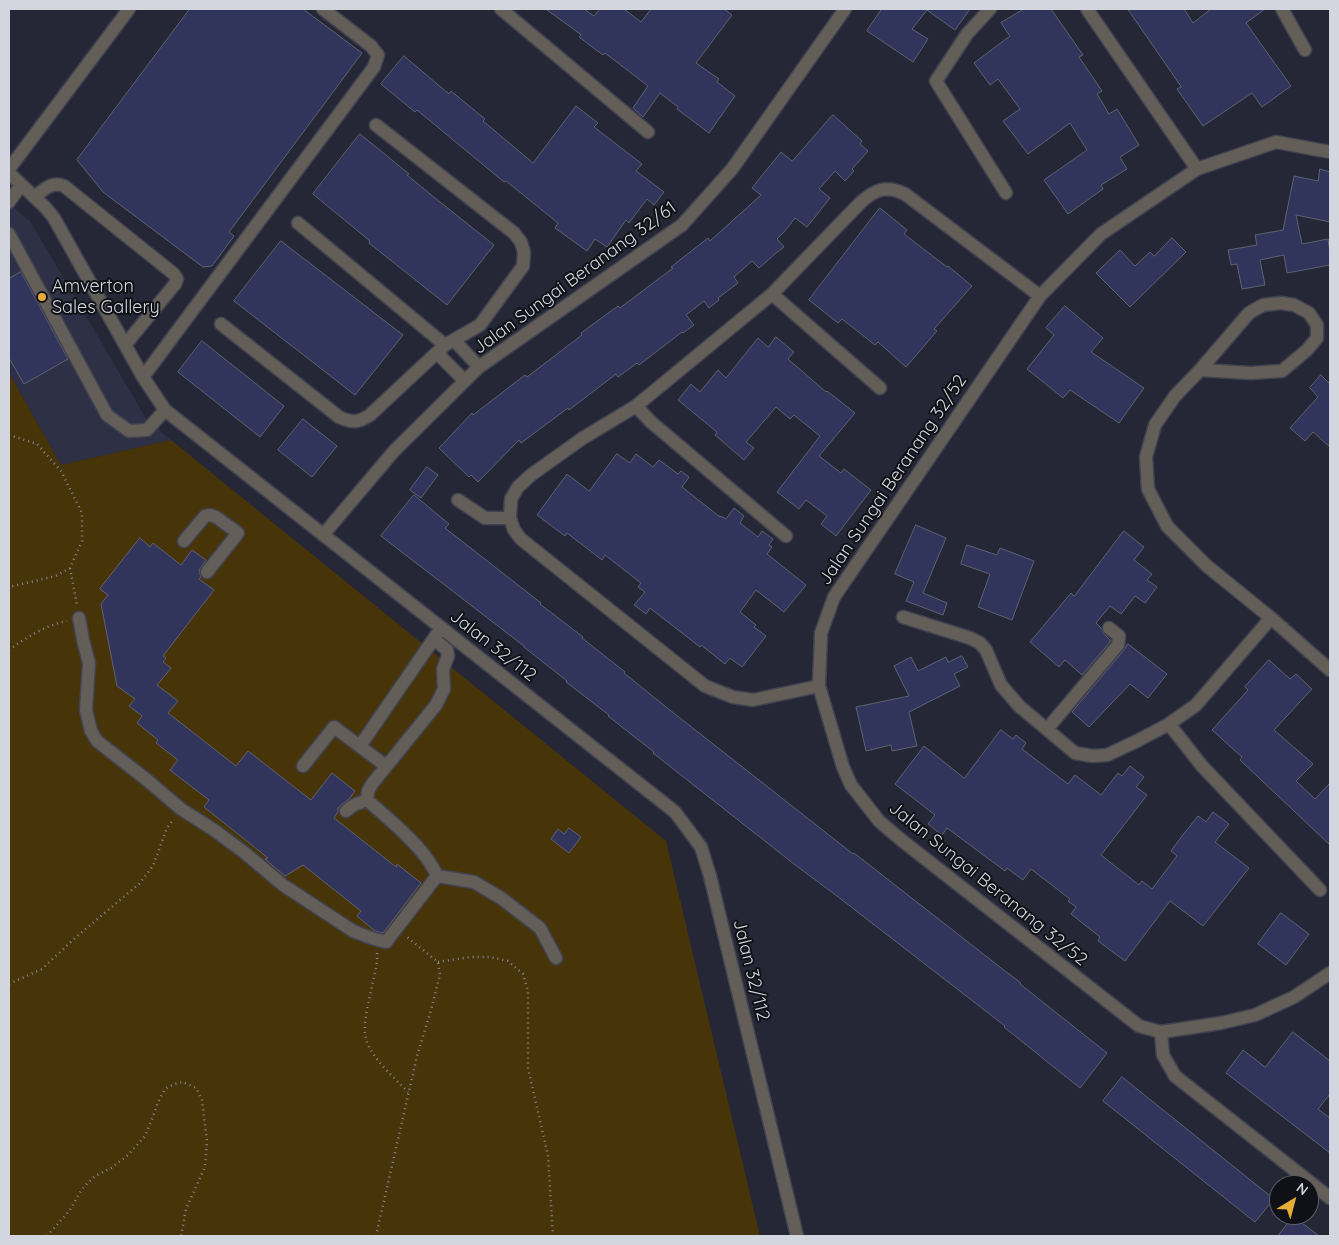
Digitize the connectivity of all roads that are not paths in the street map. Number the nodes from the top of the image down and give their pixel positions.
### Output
1 (129, 9) edge
2 (323, 9) edge
3 (501, 9) edge
4 (845, 9) edge
5 (990, 9) edge
6 (1087, 9) edge
7 (1282, 9) edge
8 (1305, 50) dead end
9 (376, 125) dead end
10 (648, 132) dead end
11 (1330, 152) edge
12 (9, 169) edge
13 (1197, 169) junction
14 (9, 173) edge
15 (21, 185) junction
16 (1006, 193) dead end
17 (34, 197) junction
18 (9, 202) edge
19 (298, 223) dead end
20 (9, 234) edge
21 (772, 294) junction
22 (1040, 296) junction
23 (221, 324) dead end
24 (125, 345) junction
25 (446, 346) junction
26 (479, 367) junction
27 (1200, 370) junction
28 (143, 377) junction
29 (465, 381) junction
30 (880, 388) dead end
31 (636, 406) junction
32 (165, 410) junction
33 (458, 500) dead end
34 (510, 518) junction
35 (323, 535) junction
36 (786, 536) dead end
37 (184, 541) dead end
38 (207, 572) dead end
39 (903, 617) dead end
40 (79, 618) road end
41 (1270, 618) junction
42 (442, 628) junction
43 (1109, 628) dead end
44 (434, 639) junction
45 (1330, 670) edge
46 (819, 686) junction
47 (1169, 724) junction
48 (1046, 729) junction
49 (360, 746) junction
50 (303, 766) dead end
51 (386, 766) junction
52 (367, 800) junction
53 (346, 811) dead end
54 (437, 876) junction
55 (1320, 890) dead end
56 (556, 958) dead end
57 (1330, 973) edge
58 (1162, 1032) junction
59 (1330, 1198) edge
60 (796, 1236) edge

1 - 12 street
2 - 28 street
3 - 10 street
4 - 26 street, Jalan Sungai Beranang 32/61
5 - 16 street
6 - 13 street
7 - 8 street
9 - 25 street
11 - 13 street, Jalan Sungai Beranang 32/52
13 - 22 street, Jalan Sungai Beranang 32/52
14 - 15 street, Jalan 32/112
15 - 17 street, Jalan 32/112
15 - 18 street
17 - 24 street, Jalan 32/112
17 - 24 street
19 - 25 street
20 - 32 street
21 - 22 street
21 - 30 street
21 - 31 street
22 - 46 street, Jalan Sungai Beranang 32/52
23 - 25 street
24 - 28 street, Jalan 32/112
25 - 26 street
25 - 29 street
26 - 29 street, Jalan Sungai Beranang 32/61
27 - 27 street
27 - 41 street
28 - 32 street, Jalan 32/112
29 - 35 street, Jalan Sungai Beranang 32/61
31 - 34 street
31 - 36 street
32 - 35 street, Jalan 32/112
33 - 34 street
34 - 46 street
35 - 42 street, Jalan 32/112
37 - 38 street
39 - 48 street
40 - 54 street
41 - 45 street
41 - 47 street
42 - 44 street
42 - 60 street, Jalan 32/112
43 - 48 street
44 - 49 street
44 - 51 street
46 - 58 street, Jalan Sungai Beranang 32/52
47 - 48 street
47 - 55 street
49 - 50 street
49 - 51 street
51 - 52 street
52 - 53 street
52 - 54 street
54 - 56 street
57 - 58 street, Jalan Sungai Beranang 32/52
58 - 59 street

